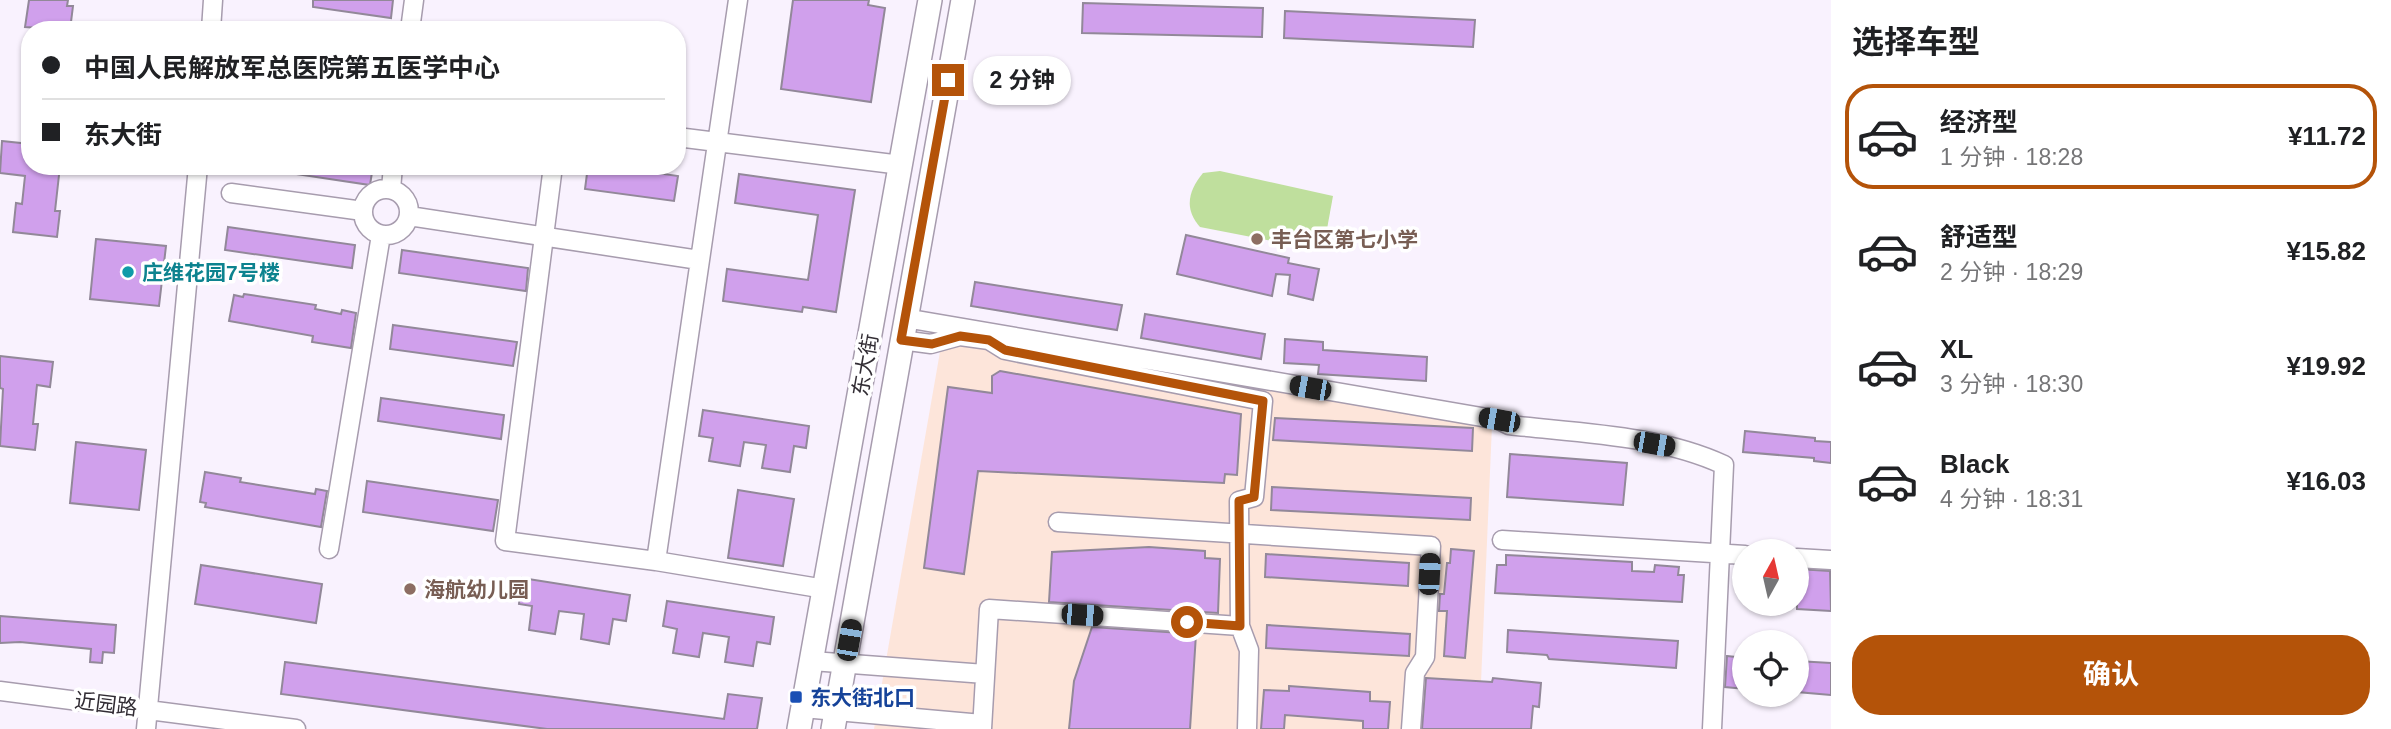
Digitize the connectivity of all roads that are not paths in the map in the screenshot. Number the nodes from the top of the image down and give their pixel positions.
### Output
1 (214, 0) edge
2 (414, 0) edge
3 (738, 0) edge
4 (930, 0) edge
5 (963, 0) edge
6 (212, 21) edge
7 (411, 21) edge
8 (686, 138) edge
9 (716, 143) junction
10 (901, 165) junction
11 (197, 175) edge
12 (392, 175) edge
13 (552, 175) edge
14 (391, 189) junction
15 (231, 193) dead end
16 (363, 211) junction
17 (409, 216) junction
18 (381, 234) junction
19 (543, 237) junction
20 (699, 260) junction
21 (903, 329) junction
22 (1058, 522) dead end
23 (1239, 535) junction
24 (1502, 540) dead end
25 (329, 549) dead end
26 (1721, 554) junction
27 (1732, 554) edge
28 (1810, 559) edge
29 (1831, 560) edge
30 (656, 561) junction
31 (825, 589) junction
32 (1240, 626) junction
33 (812, 661) junction
34 (844, 665) junction
35 (985, 674) junction
36 (0, 691) edge
37 (146, 709) junction
38 (801, 719) edge
39 (835, 720) edge
40 (982, 727) edge
41 (146, 729) edge
42 (296, 729) edge
43 (1247, 729) edge
44 (1411, 729) edge
45 (1712, 729) edge

1 - 6 street
2 - 7 street
3 - 9 street
4 - 10 main road, 东大街
5 - 21 main road, 东大街
8 - 9 street
9 - 10 street
9 - 20 street
10 - 31 main road, 东大街
11 - 37 street
12 - 14 street
13 - 19 street
14 - 16 street
14 - 17 street
15 - 16 street
16 - 18 street
17 - 18 street
17 - 19 street
18 - 25 street
19 - 20 street
19 - 30 street
20 - 30 street
21 - 23 street
21 - 26 street
21 - 34 main road, 东大街
22 - 23 street
23 - 32 street
23 - 44 street
24 - 26 street
26 - 27 street
26 - 45 street
28 - 29 street
30 - 31 street
31 - 33 main road, 东大街
32 - 35 street
32 - 43 street
33 - 34 street
33 - 38 main road, 东大街
34 - 35 street
34 - 39 main road, 东大街
35 - 40 street
36 - 37 street, 近园路
37 - 41 street
37 - 42 street, 近园路
38 - 39 street
39 - 40 street

